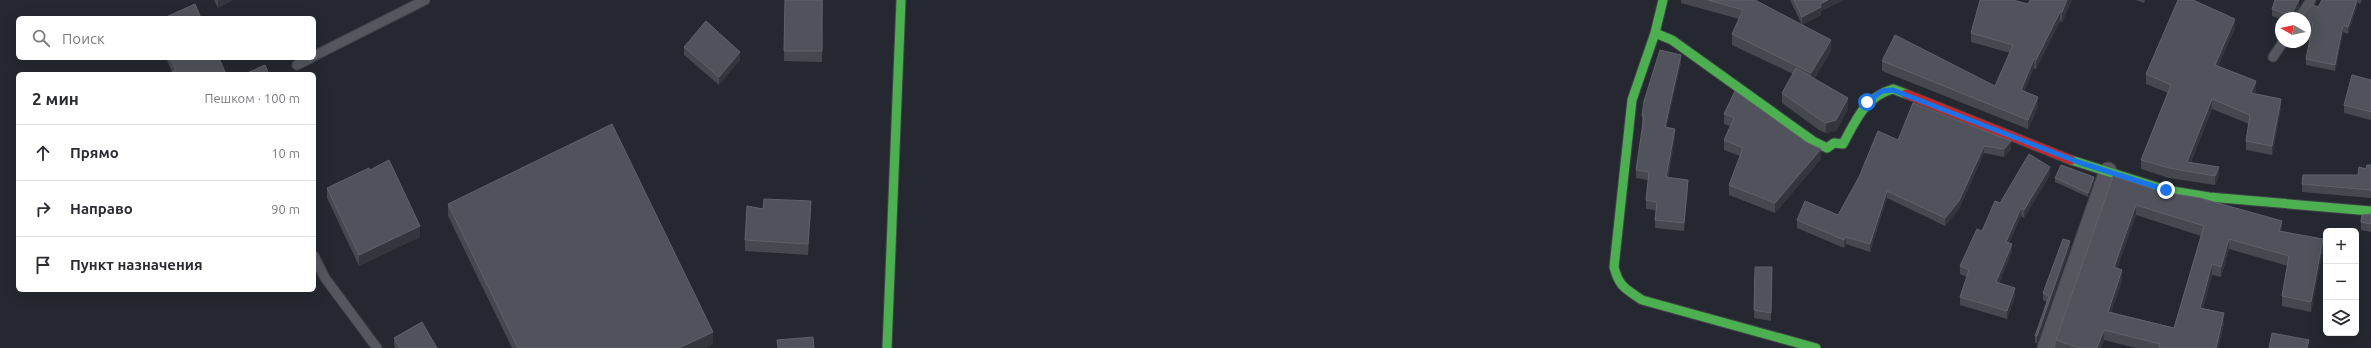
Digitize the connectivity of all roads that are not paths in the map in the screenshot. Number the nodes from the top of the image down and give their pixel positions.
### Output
1 (425, 0) edge
2 (901, 0) edge
3 (1663, 0) edge
4 (2311, 0) edge
5 (2303, 12) edge
6 (1655, 33) junction
7 (2279, 48) edge
8 (316, 55) edge
9 (2273, 57) dead end
10 (307, 60) edge
11 (297, 65) dead end
12 (2108, 171) junction
13 (2371, 211) edge
14 (316, 260) edge
15 (377, 348) edge
16 (887, 348) edge
17 (1816, 348) edge
18 (2046, 348) edge

1 - 8 lane
2 - 16 street
3 - 6 street
4 - 5 lane
6 - 12 street
6 - 17 street
7 - 9 lane
10 - 11 lane
12 - 13 street
12 - 18 street
14 - 15 lane

